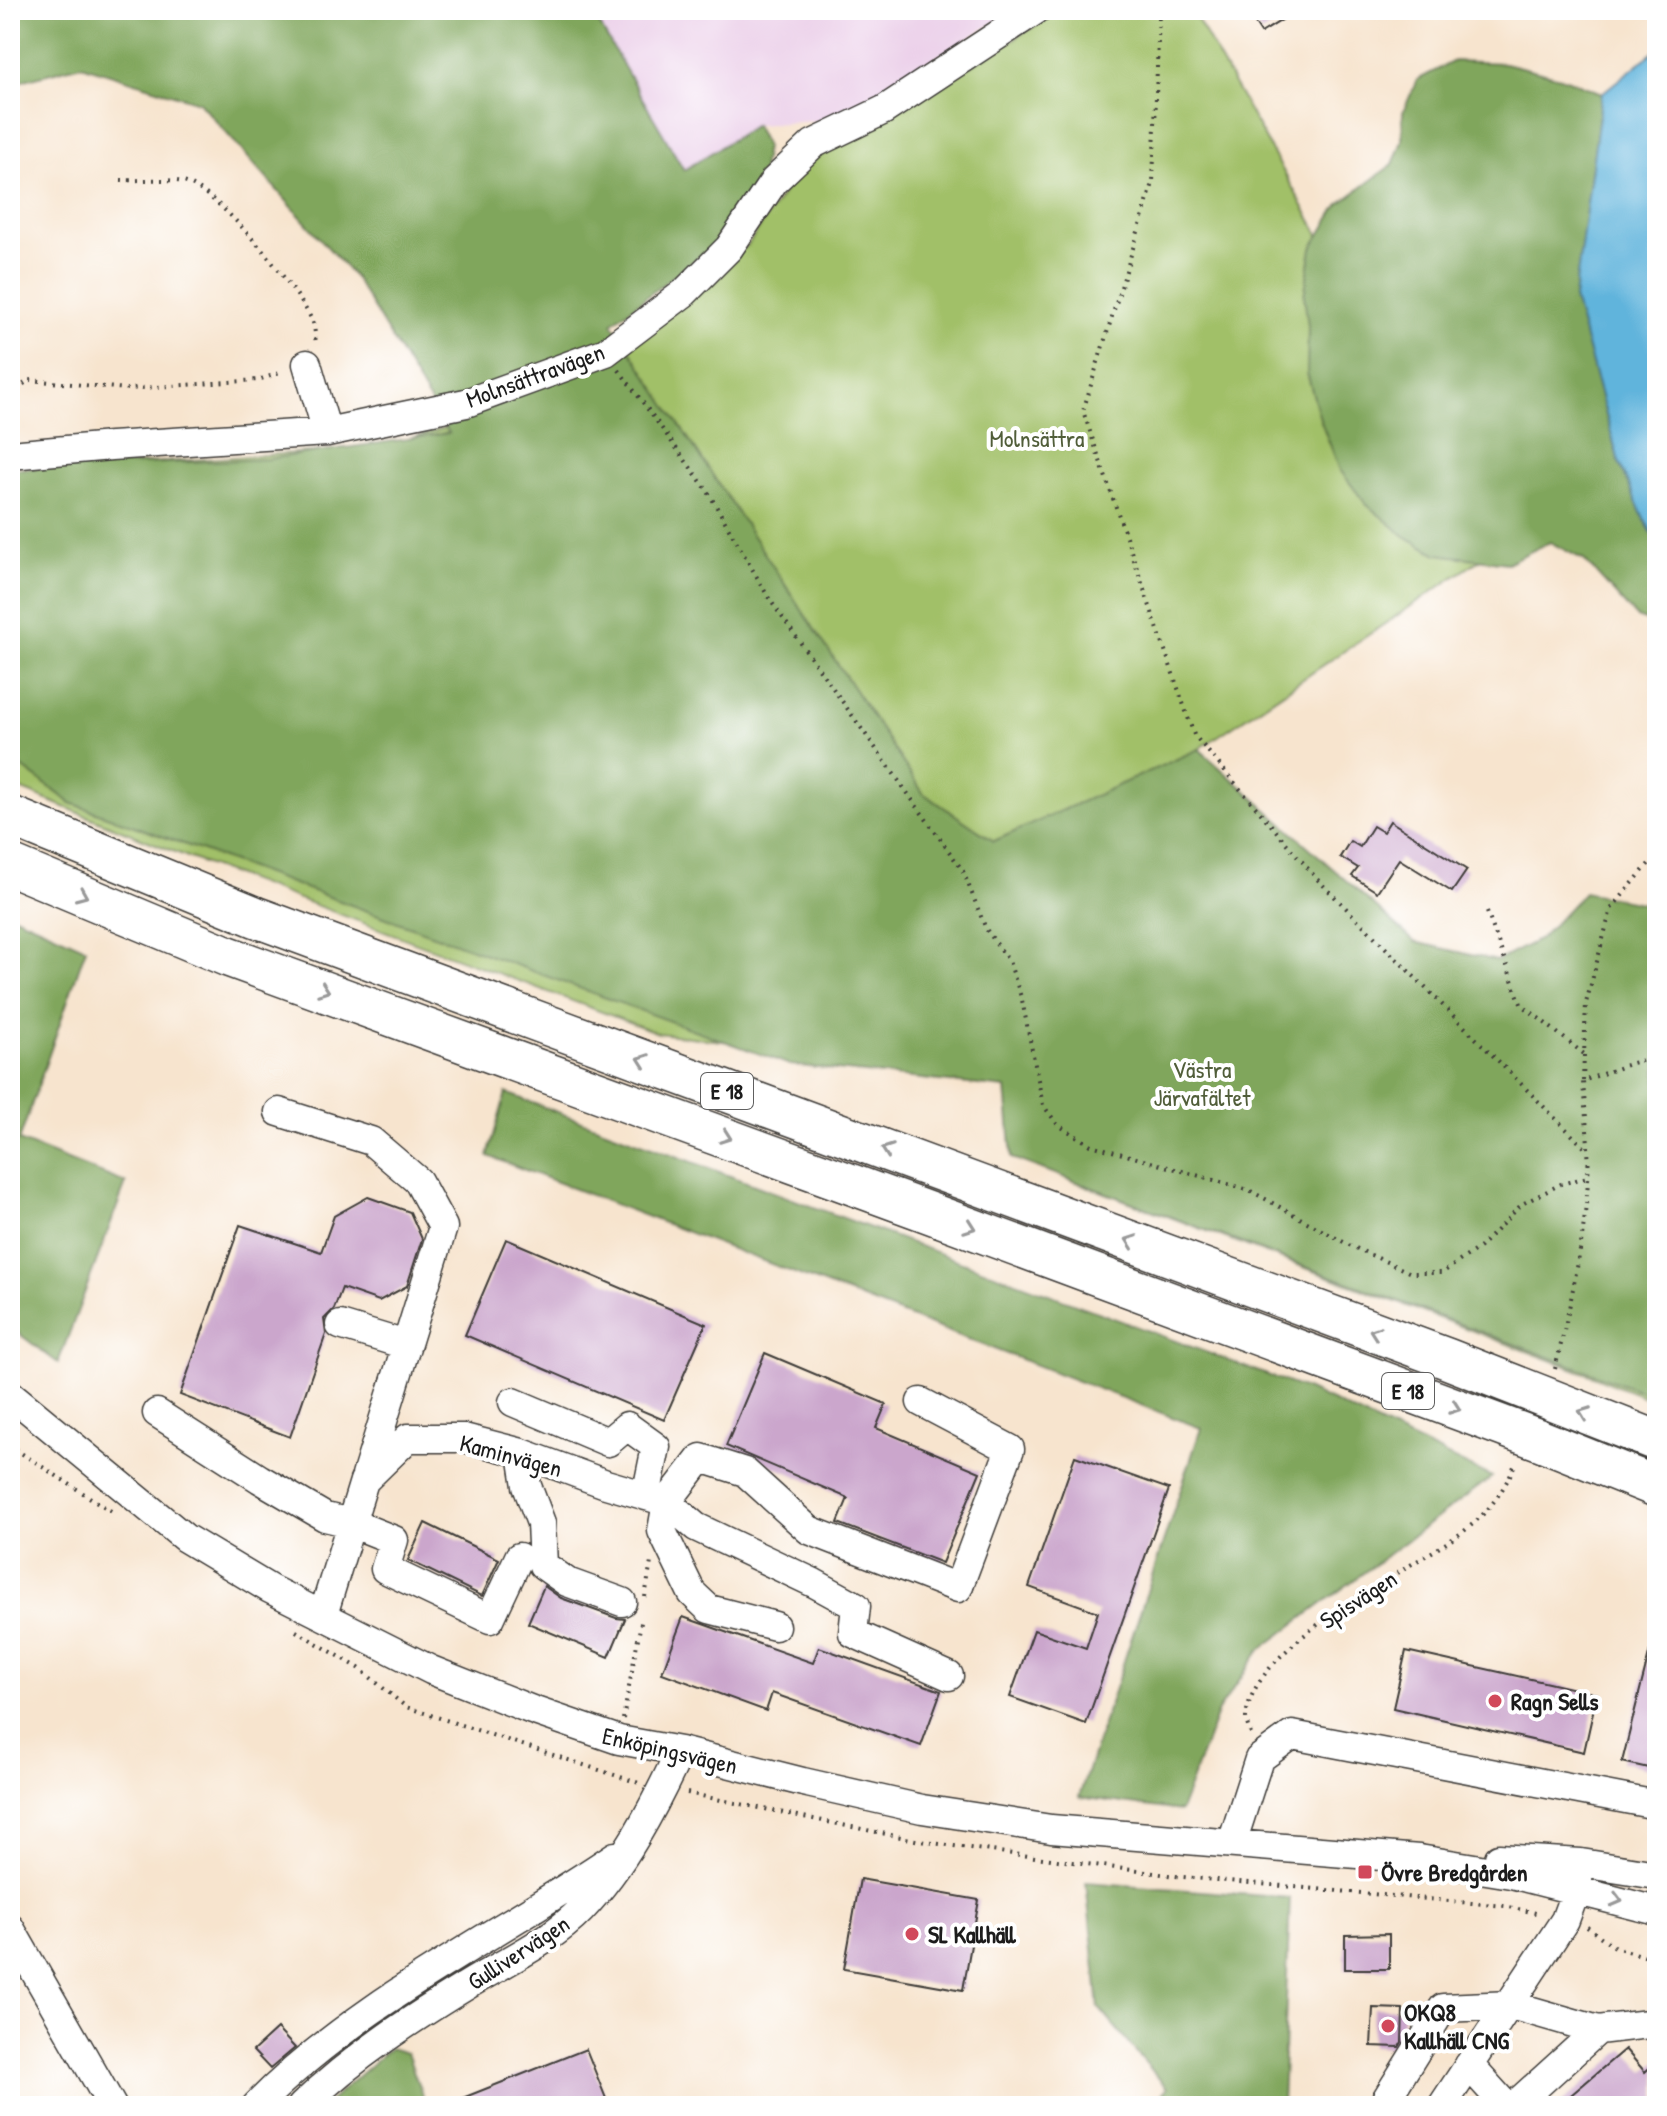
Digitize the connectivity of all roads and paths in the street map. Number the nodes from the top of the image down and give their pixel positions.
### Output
1 (1036, 10) edge
2 (1159, 10) edge
3 (121, 180) dead end
4 (606, 352) junction
5 (307, 364) junction
6 (10, 393) edge
7 (327, 432) junction
8 (10, 455) edge
9 (10, 816) edge
10 (1657, 854) edge
11 (10, 865) edge
12 (1487, 912) dead end
13 (1584, 1054) junction
14 (1657, 1057) edge
15 (1583, 1081) junction
16 (279, 1112) dead end
17 (1587, 1150) junction
18 (1588, 1177) junction
19 (340, 1325) dead end
20 (406, 1345) junction
21 (1553, 1376) dead end
22 (10, 1394) edge
23 (513, 1402) dead end
24 (921, 1402) dead end
25 (157, 1413) dead end
26 (1657, 1441) edge
27 (1528, 1452) junction
28 (522, 1453) junction
29 (364, 1481) junction
30 (1657, 1487) edge
31 (656, 1499) junction
32 (1657, 1508) edge
33 (351, 1523) junction
34 (519, 1557) dead end
35 (622, 1602) dead end
36 (323, 1615) junction
37 (775, 1626) dead end
38 (949, 1676) dead end
39 (680, 1751) junction
40 (1259, 1759) junction
41 (663, 1788) junction
42 (1653, 1804) edge
43 (1232, 1843) junction
44 (629, 1847) junction
45 (1657, 1875) edge
46 (1578, 1876) junction
47 (1657, 1911) edge
48 (1565, 1920) junction
49 (10, 1928) edge
50 (1657, 1960) edge
51 (1511, 2005) junction
52 (1657, 2023) edge
53 (1598, 2030) junction
54 (1469, 2065) junction
55 (112, 2106) edge
56 (256, 2106) edge
57 (302, 2106) edge
58 (1382, 2106) edge
59 (1442, 2106) edge
60 (1506, 2106) edge
61 (1514, 2106) edge

1 - 4 street, Molnsättravägen
2 - 17 path
3 - 5 path
4 - 7 street, Molnsättravägen
4 - 18 path
5 - 6 path
5 - 7 street
7 - 8 street, Molnsättravägen
26 -> 9 highway, E 18
10 - 13 path
11 -> 27 highway, E 18
12 - 13 path
13 - 15 path
14 - 15 path
15 - 17 path
16 - 20 street
17 - 18 path
18 - 21 path
19 - 20 street
20 - 29 street
22 - 36 street, Enköpingsvägen
23 - 31 street
24 - 31 street
25 - 33 street
27 - 30 highway, E 18
27 - 32 highway
27 - 40 path, Spisvägen
28 - 29 street, Kaminvägen
28 - 31 street, Kaminvägen
28 - 35 street
29 - 33 street, Kaminvägen
31 - 37 street
31 - 38 street
33 - 34 street
33 - 36 street, Kaminvägen
36 - 39 street, Enköpingsvägen
39 - 41 street, Gullivervägen
39 - 43 street, Enköpingsvägen
40 - 42 street
40 - 43 street
41 - 44 street, Gullivervägen
41 - 48 path
43 - 46 street, Enköpingsvägen
44 - 56 street
44 - 57 street, Gullivervägen
45 - 46 street, Enköpingsvägen
46 -> 47 street, Enköpingsvägen
46 - 48 street
48 - 50 path
48 - 51 street
49 - 55 street
51 - 53 street
51 - 54 street
51 - 58 street
52 - 53 street
53 - 61 street
54 - 59 street
54 - 60 street

